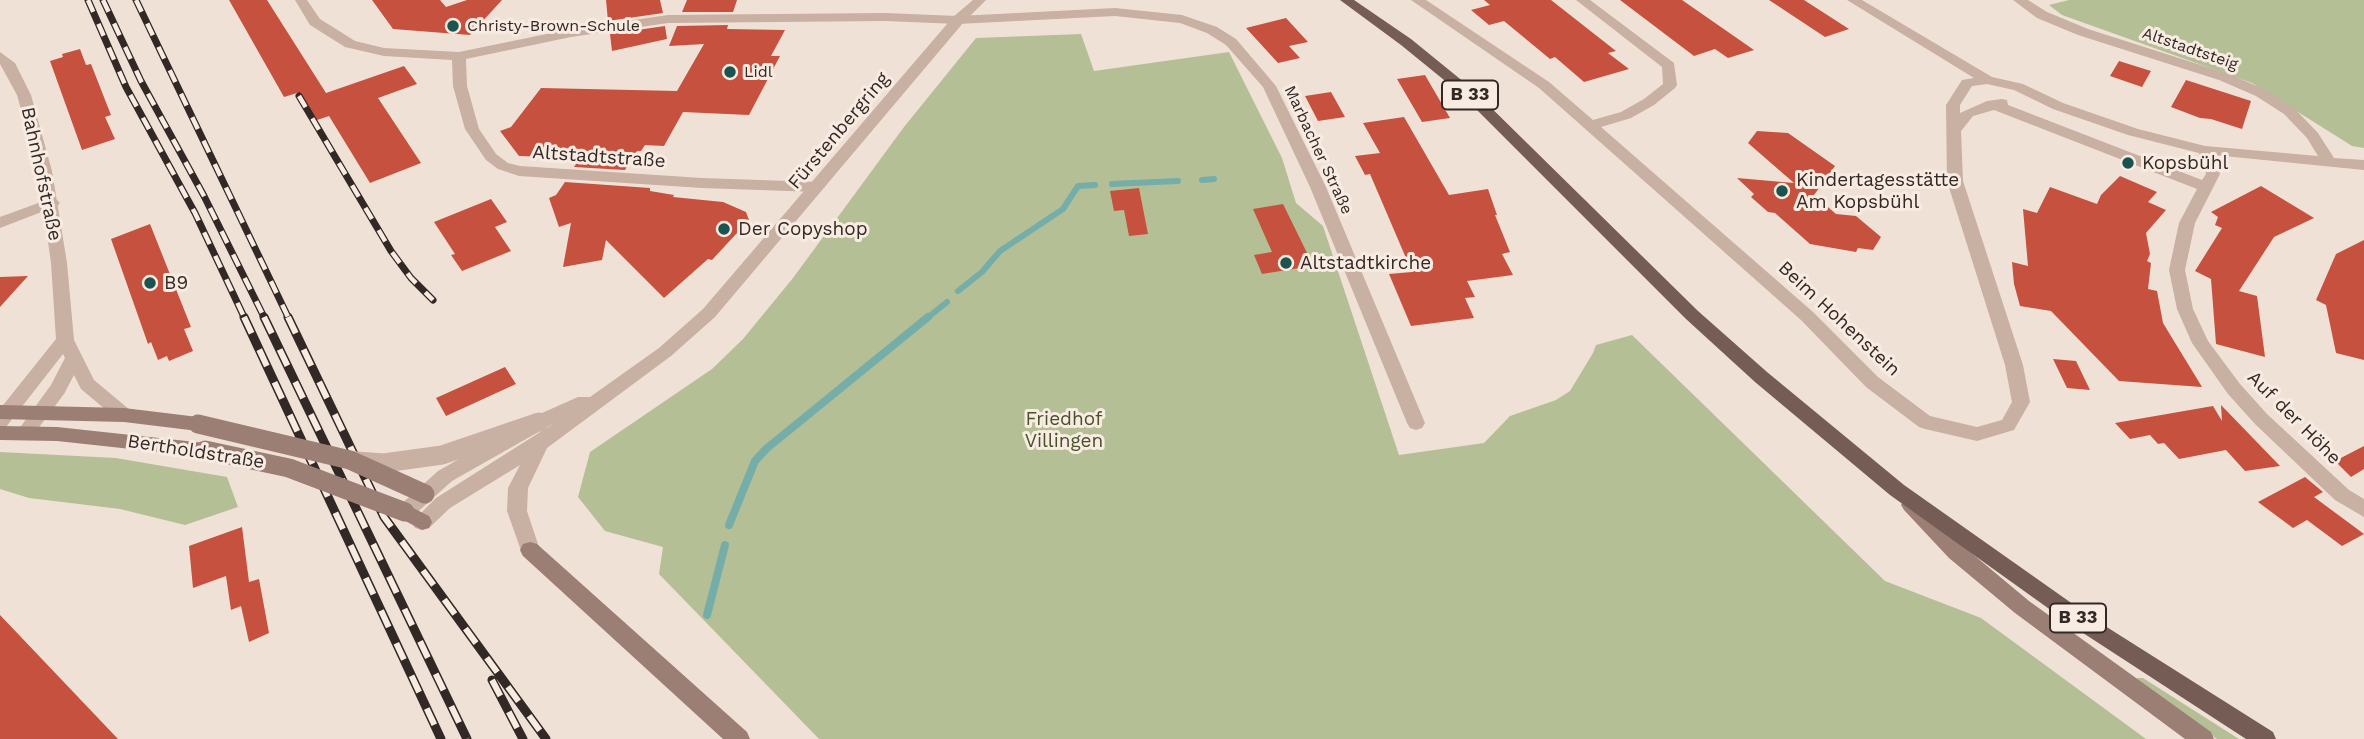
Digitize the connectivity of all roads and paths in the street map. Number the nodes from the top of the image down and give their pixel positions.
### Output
1 (302, 0) edge
2 (877, 0) edge
3 (1346, 0) edge
4 (1417, 0) edge
5 (1582, 0) edge
6 (1853, 0) edge
7 (2019, 0) edge
8 (974, 2) edge
9 (885, 17) junction
10 (958, 20) junction
11 (458, 55) junction
12 (0, 56) edge
13 (1987, 79) junction
14 (1992, 104) junction
15 (2057, 106) junction
16 (1592, 125) junction
17 (1954, 130) junction
18 (2205, 150) junction
19 (2328, 160) junction
20 (2364, 165) edge
21 (817, 187) junction
22 (2206, 187) junction
23 (52, 203) junction
24 (0, 223) edge
25 (65, 340) junction
26 (74, 360) junction
27 (610, 391) junction
28 (40, 412) junction
29 (3, 415) edge
30 (124, 415) junction
31 (539, 422) junction
32 (1416, 423) dead end
33 (0, 433) edge
34 (25, 433) junction
35 (539, 444) junction
36 (349, 460) junction
37 (1896, 490) junction
38 (425, 494) junction
39 (2364, 509) edge
40 (405, 512) junction
41 (422, 522) joint
42 (530, 550) joint
43 (739, 739) edge
44 (2203, 739) edge
45 (2264, 739) edge

1 - 11 street, Marbacher Straße
2 - 9 street
3 - 37 main road, B 33
4 - 16 street, Beim Hohenstein
5 - 16 street
6 - 13 street
7 - 19 street, Altstadtsteig
8 - 10 street, Fürstenbergring
9 - 10 street, Marbacher Straße
9 - 11 street, Marbacher Straße
10 - 21 street, Fürstenbergring
10 - 32 street, Marbacher Straße
11 - 21 street, Altstadtstraße
12 - 23 street, Bahnhofstraße
13 - 15 street
13 - 17 street, Beim Hohenstein
14 - 15 street
14 - 17 street
14 - 22 street
15 - 18 street
16 - 17 street, Beim Hohenstein
18 - 19 street
18 - 22 street, Auf der Höhe
19 - 20 street
21 - 27 street, Fürstenbergring
22 - 39 street, Auf der Höhe
23 - 24 street
23 - 25 street, Bahnhofstraße
25 - 26 street, Bahnhofstraße
25 - 29 street
26 - 28 street
26 - 30 street, Bahnhofstraße
27 - 31 street
27 - 35 street
28 - 29 main road, Bertholdstraße
28 - 30 main road, Bertholdstraße
28 - 34 street
30 - 36 main road, Bertholdstraße, bridge
31 - 36 street, bridge
31 - 38 street, bridge
33 - 34 main road, Bertholdstraße
34 - 40 main road, Bertholdstraße, bridge
35 - 41 street
35 - 42 street
36 - 38 main road, Bertholdstraße, bridge
37 - 44 main road
37 - 45 main road, B 33
38 - 40 street
40 - 41 main road, Bertholdstraße
42 - 43 main road

